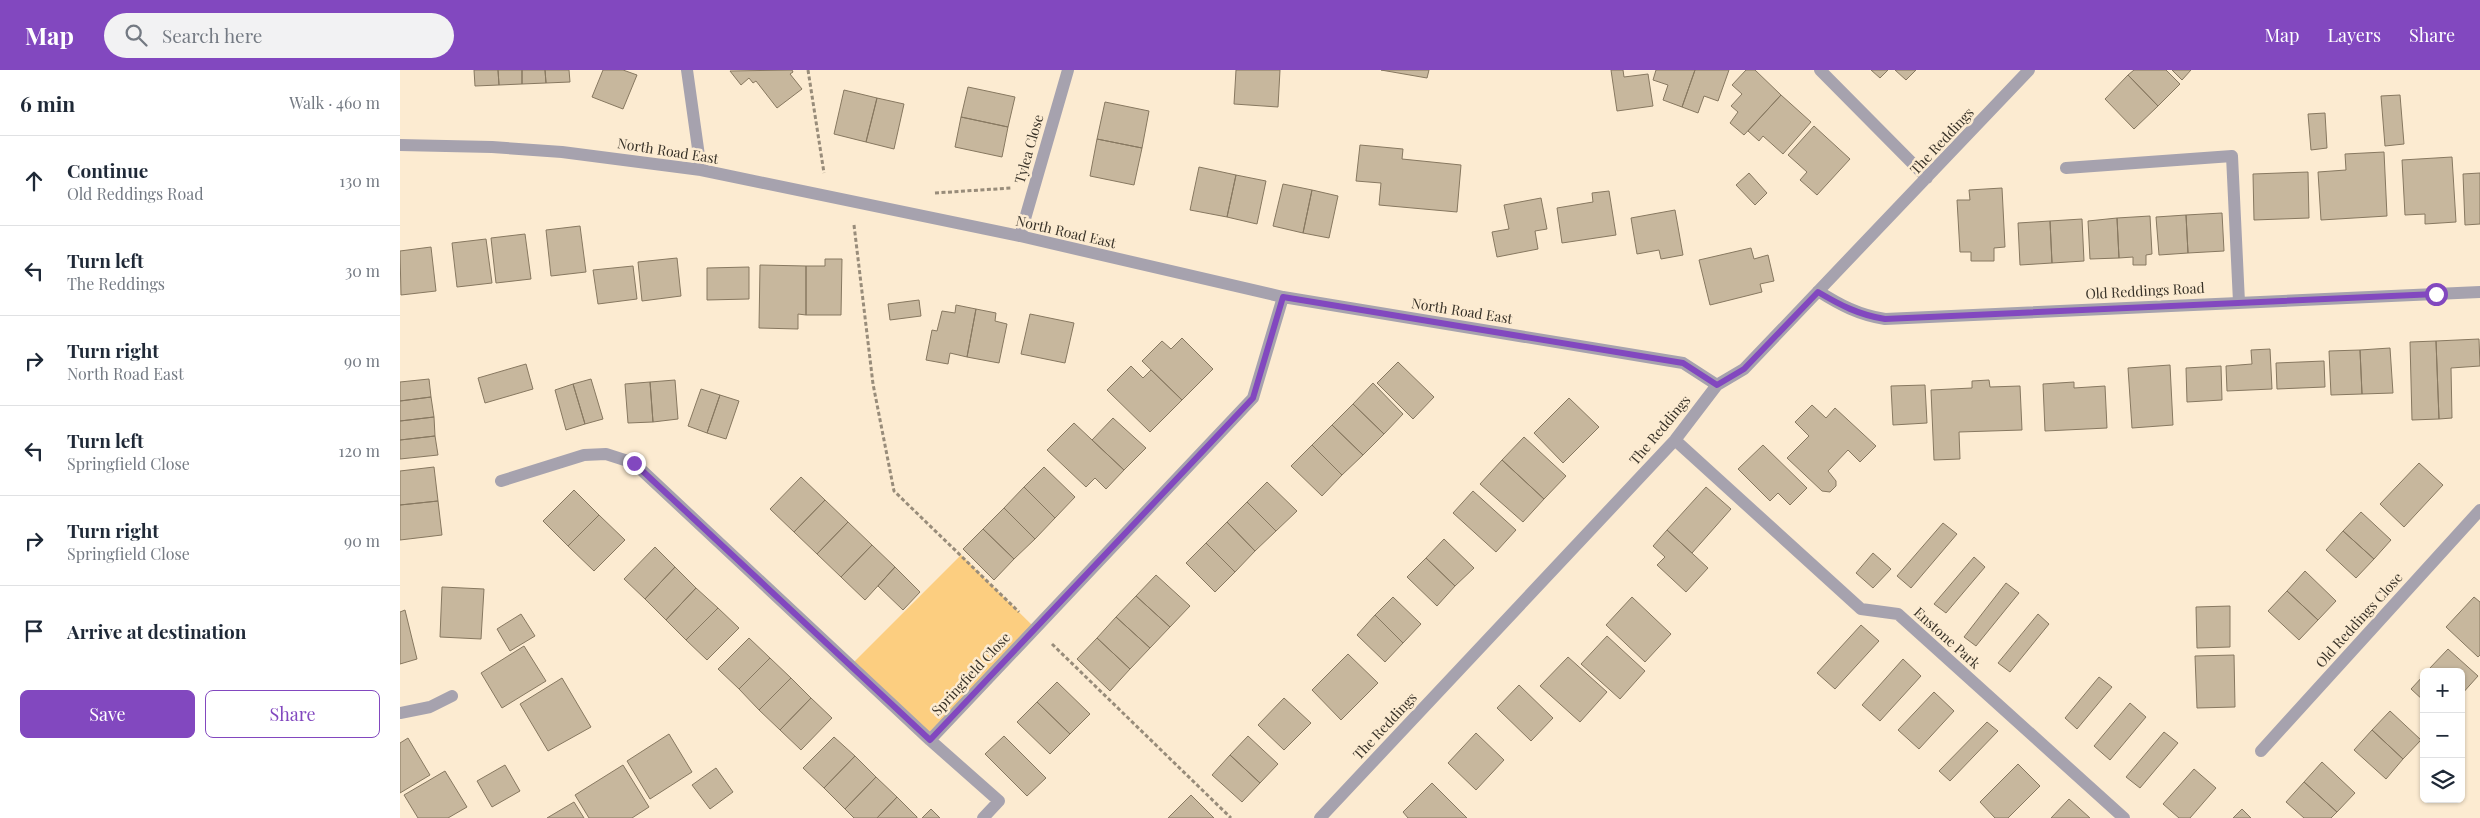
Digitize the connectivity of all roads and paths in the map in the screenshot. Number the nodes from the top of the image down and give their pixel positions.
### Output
1 (687, 70) edge
2 (808, 70) edge
3 (1068, 70) edge
4 (1820, 70) edge
5 (2029, 70) edge
6 (400, 144) edge
7 (2066, 168) dead end
8 (701, 170) junction
9 (1927, 178) junction
10 (1034, 186) junction
11 (827, 197) junction
12 (851, 202) junction
13 (898, 211) junction
14 (1020, 236) junction
15 (1818, 292) junction
16 (2480, 292) edge
17 (1283, 297) junction
18 (2239, 302) junction
19 (1717, 385) junction
20 (1675, 440) junction
21 (501, 481) dead end
22 (2480, 510) edge
23 (1035, 628) junction
24 (452, 696) dead end
25 (400, 713) edge
26 (930, 740) junction
27 (2261, 751) dead end
28 (983, 818) edge
29 (1230, 818) edge
30 (1320, 818) edge
31 (2124, 818) edge

1 - 8 street
2 - 11 path
3 - 10 street, Tylea Close
4 - 9 street
5 - 9 street, The Reddings
6 - 8 street, North Road East
7 - 18 street
8 - 11 street, North Road East
9 - 15 street, The Reddings
10 - 13 path
10 - 14 street, Tylea Close
11 - 12 street, North Road East
12 - 13 street, North Road East
12 - 23 path
13 - 14 street, North Road East
14 - 17 street, North Road East
15 - 18 street, Old Reddings Road
15 - 19 street, The Reddings
16 - 18 street, Old Reddings Road
17 - 19 street, North Road East
17 - 23 street, Springfield Close
19 - 20 street, The Reddings
20 - 30 street, The Reddings
20 - 31 street, Enstone Park
21 - 26 street
22 - 27 street, Old Reddings Close
23 - 26 street, Springfield Close
23 - 29 path
24 - 25 street
26 - 28 street

